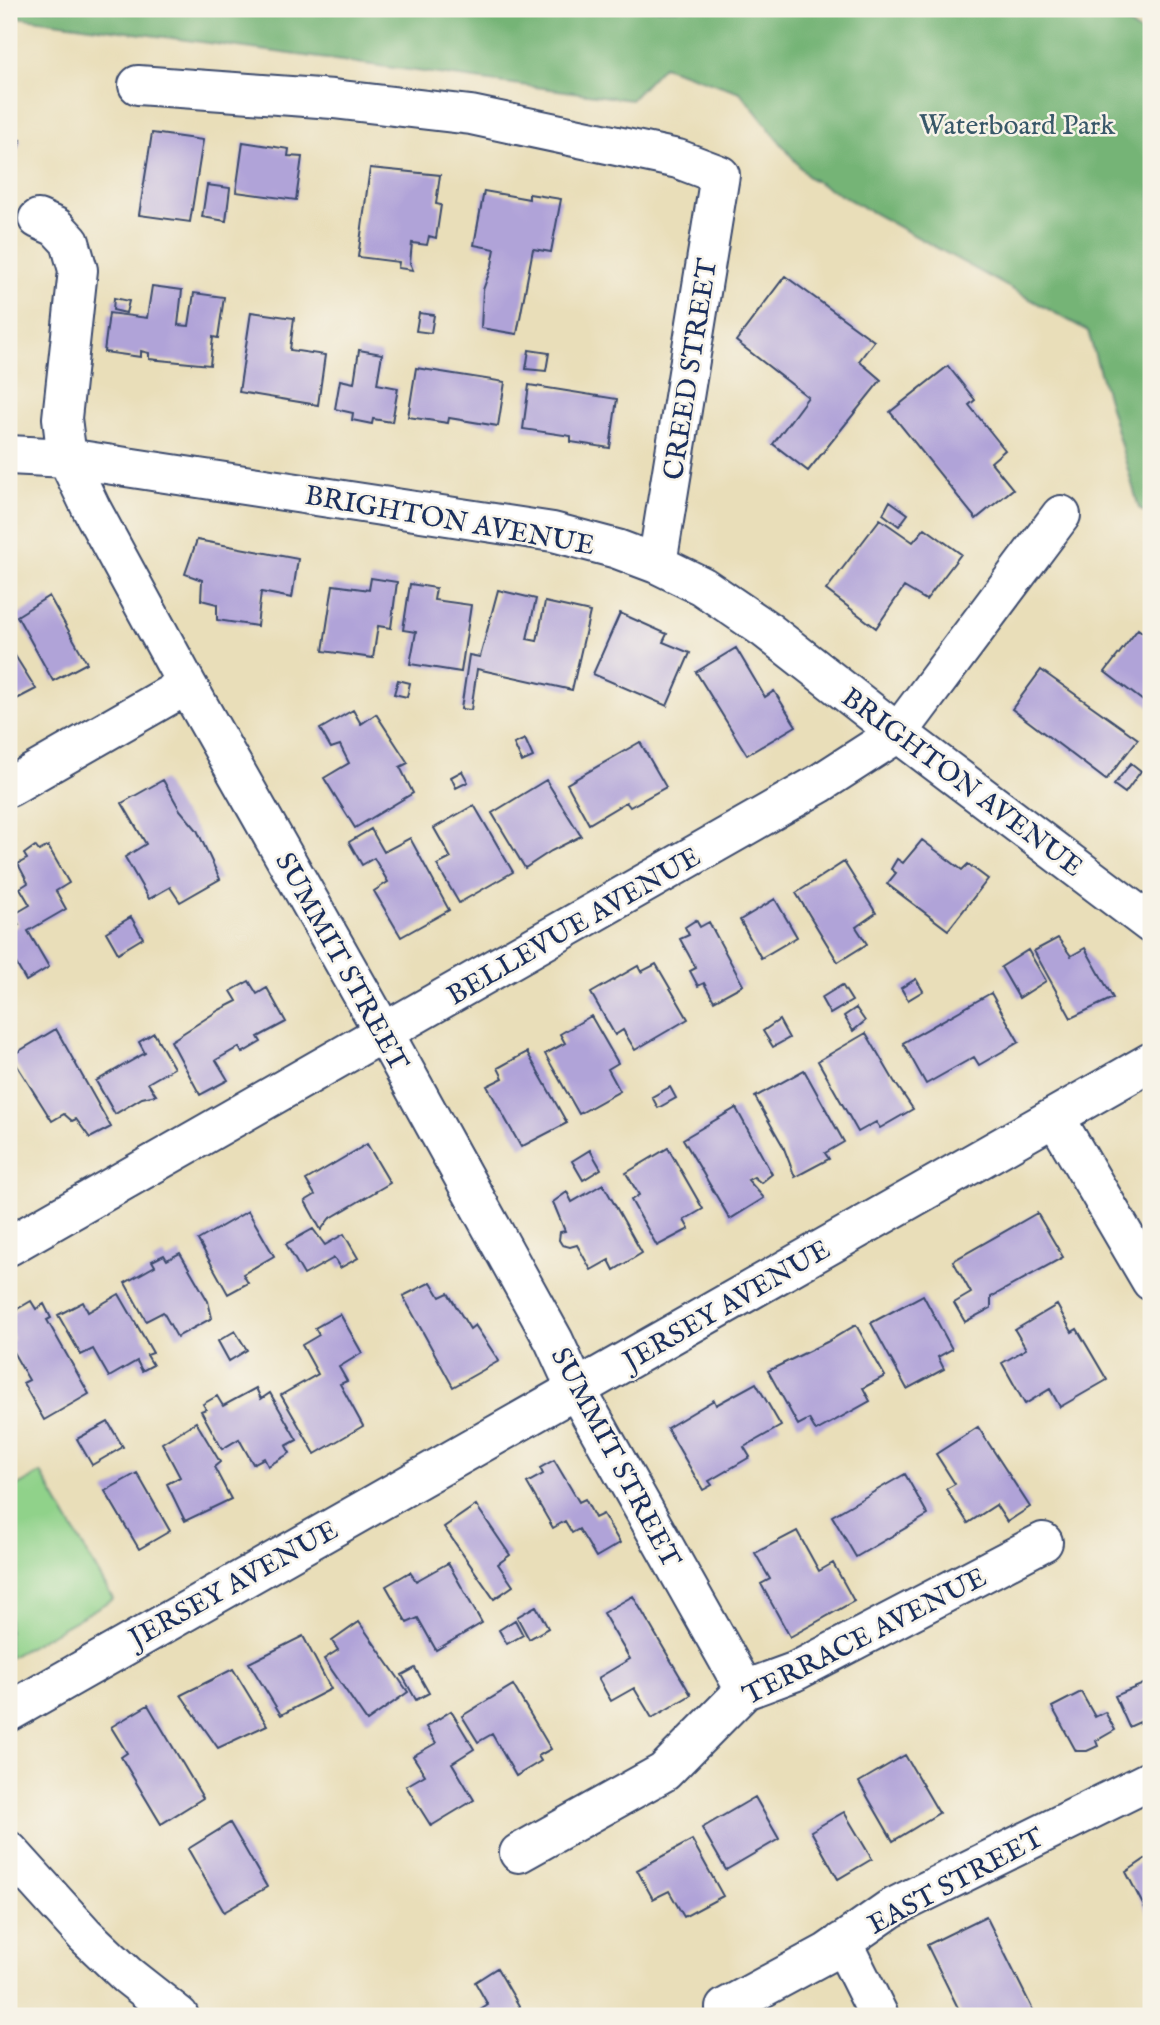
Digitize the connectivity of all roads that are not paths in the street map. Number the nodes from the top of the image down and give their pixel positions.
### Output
1 (138, 85) dead end
2 (38, 219) dead end
3 (9, 455) edge
4 (66, 457) junction
5 (1062, 515) dead end
6 (657, 564) junction
7 (187, 685) junction
8 (898, 733) junction
9 (9, 787) edge
10 (1151, 924) edge
11 (384, 1033) junction
12 (1151, 1062) edge
13 (1055, 1117) junction
14 (9, 1246) edge
15 (1151, 1281) edge
16 (576, 1389) junction
17 (1043, 1542) dead end
18 (745, 1690) junction
19 (9, 1712) edge
20 (1151, 1780) edge
21 (9, 1851) edge
22 (519, 1853) dead end
23 (842, 1942) junction
24 (726, 2008) dead end
25 (179, 2016) edge
26 (879, 2016) edge

1 - 6 street, CREED STREET
2 - 4 street, SUMMIT STREET
3 - 4 street, BRIGHTON AVENUE
4 - 6 street, BRIGHTON AVENUE
4 - 7 street, SUMMIT STREET
5 - 8 street, BELLEVUE AVENUE
6 - 8 street, BRIGHTON AVENUE
7 - 9 street
7 - 11 street, SUMMIT STREET
8 - 10 street, BRIGHTON AVENUE
8 - 11 street, BELLEVUE AVENUE
11 - 14 street, BELLEVUE AVENUE
11 - 16 street, SUMMIT STREET
12 - 13 street, JERSEY AVENUE
13 - 15 street
13 - 16 street, JERSEY AVENUE
16 - 18 street, SUMMIT STREET
16 - 19 street, JERSEY AVENUE
17 - 18 street, TERRACE AVENUE
18 - 22 street, TERRACE AVENUE
20 - 23 street, EAST STREET
21 - 25 street
23 - 24 street, EAST STREET
23 - 26 street

